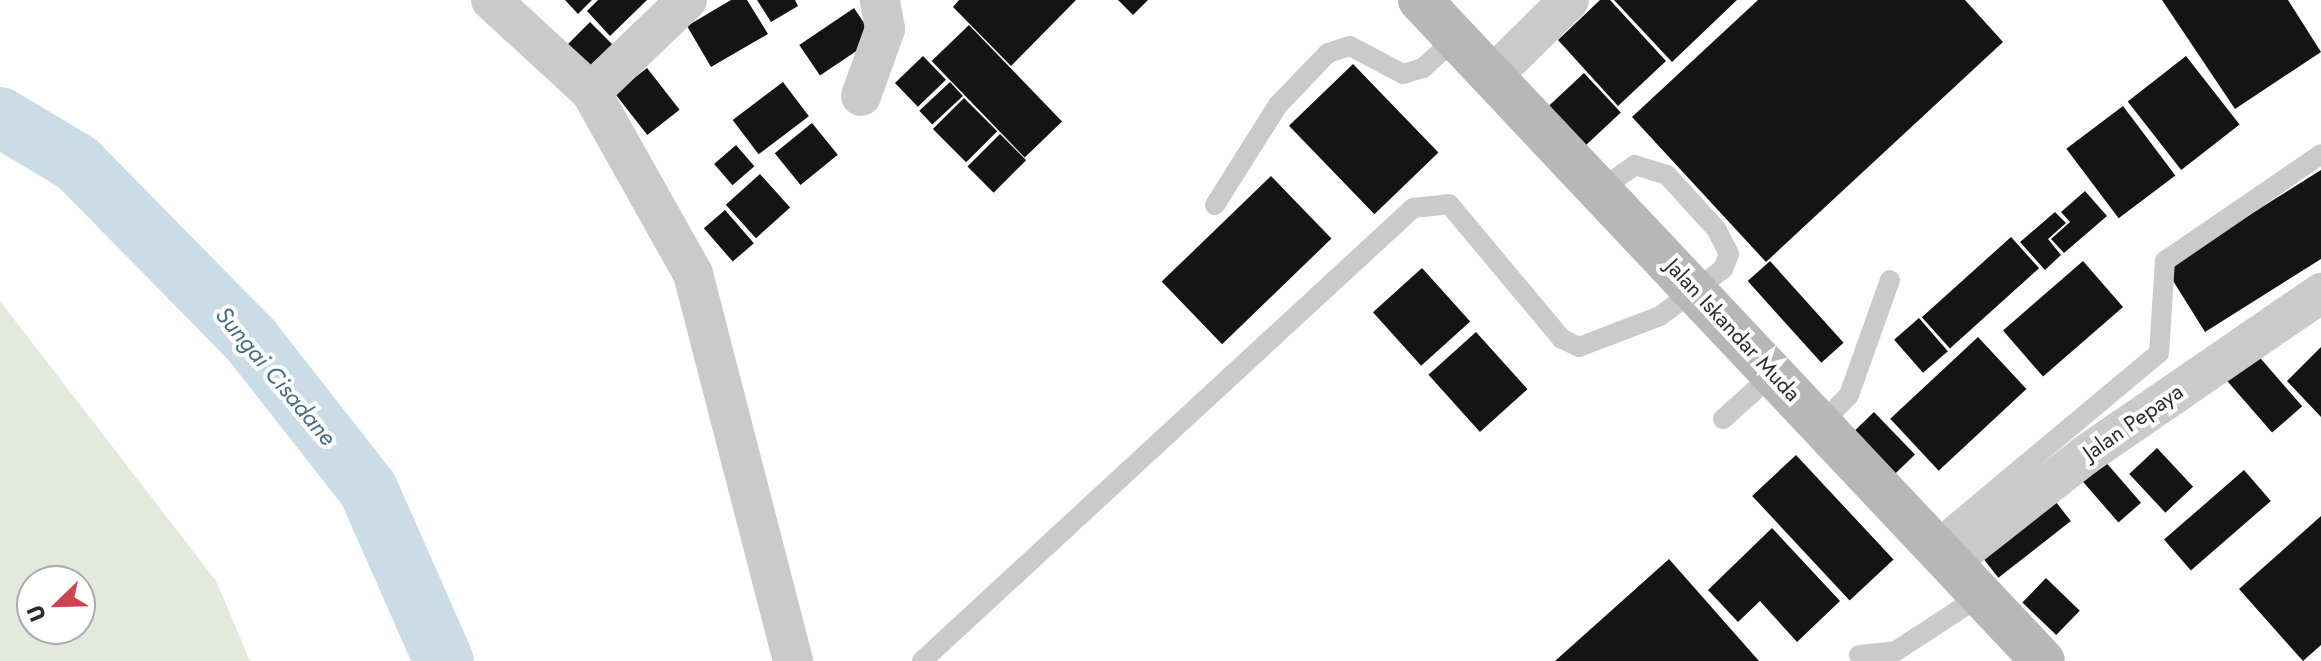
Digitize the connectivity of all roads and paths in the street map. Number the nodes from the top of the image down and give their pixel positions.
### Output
1 (491, 0) edge
2 (687, 0) edge
3 (880, 0) edge
4 (1420, 0) edge
5 (1569, 0) edge
6 (1455, 39) junction
7 (1492, 76) junction
8 (591, 92) junction
9 (861, 96) dead end
10 (2321, 154) edge
11 (1600, 190) junction
12 (1215, 205) dead end
13 (1890, 280) dead end
14 (1698, 291) junction
15 (2316, 304) edge
16 (1774, 373) junction
17 (1723, 419) dead end
18 (1821, 424) junction
19 (1943, 550) junction
20 (1982, 595) junction
21 (1859, 655) dead end
22 (793, 661) edge
23 (922, 661) edge
24 (2043, 661) edge

1 - 8 street
2 - 8 street
3 - 9 street
4 - 6 street, Jalan Iskandar Muda
5 - 7 street
6 - 7 street, Jalan Iskandar Muda
6 - 12 lane
7 - 11 street, Jalan Iskandar Muda
8 - 22 street
10 - 19 lane
11 - 14 street, Jalan Iskandar Muda
11 - 14 lane
13 - 18 lane
14 - 16 street, Jalan Iskandar Muda
14 - 23 lane
15 - 19 street, Jalan Pepaya
16 - 17 lane
16 - 18 street, Jalan Iskandar Muda
18 - 19 street, Jalan Iskandar Muda
19 - 20 street, Jalan Iskandar Muda
20 - 21 lane
20 - 24 street, Jalan Iskandar Muda

